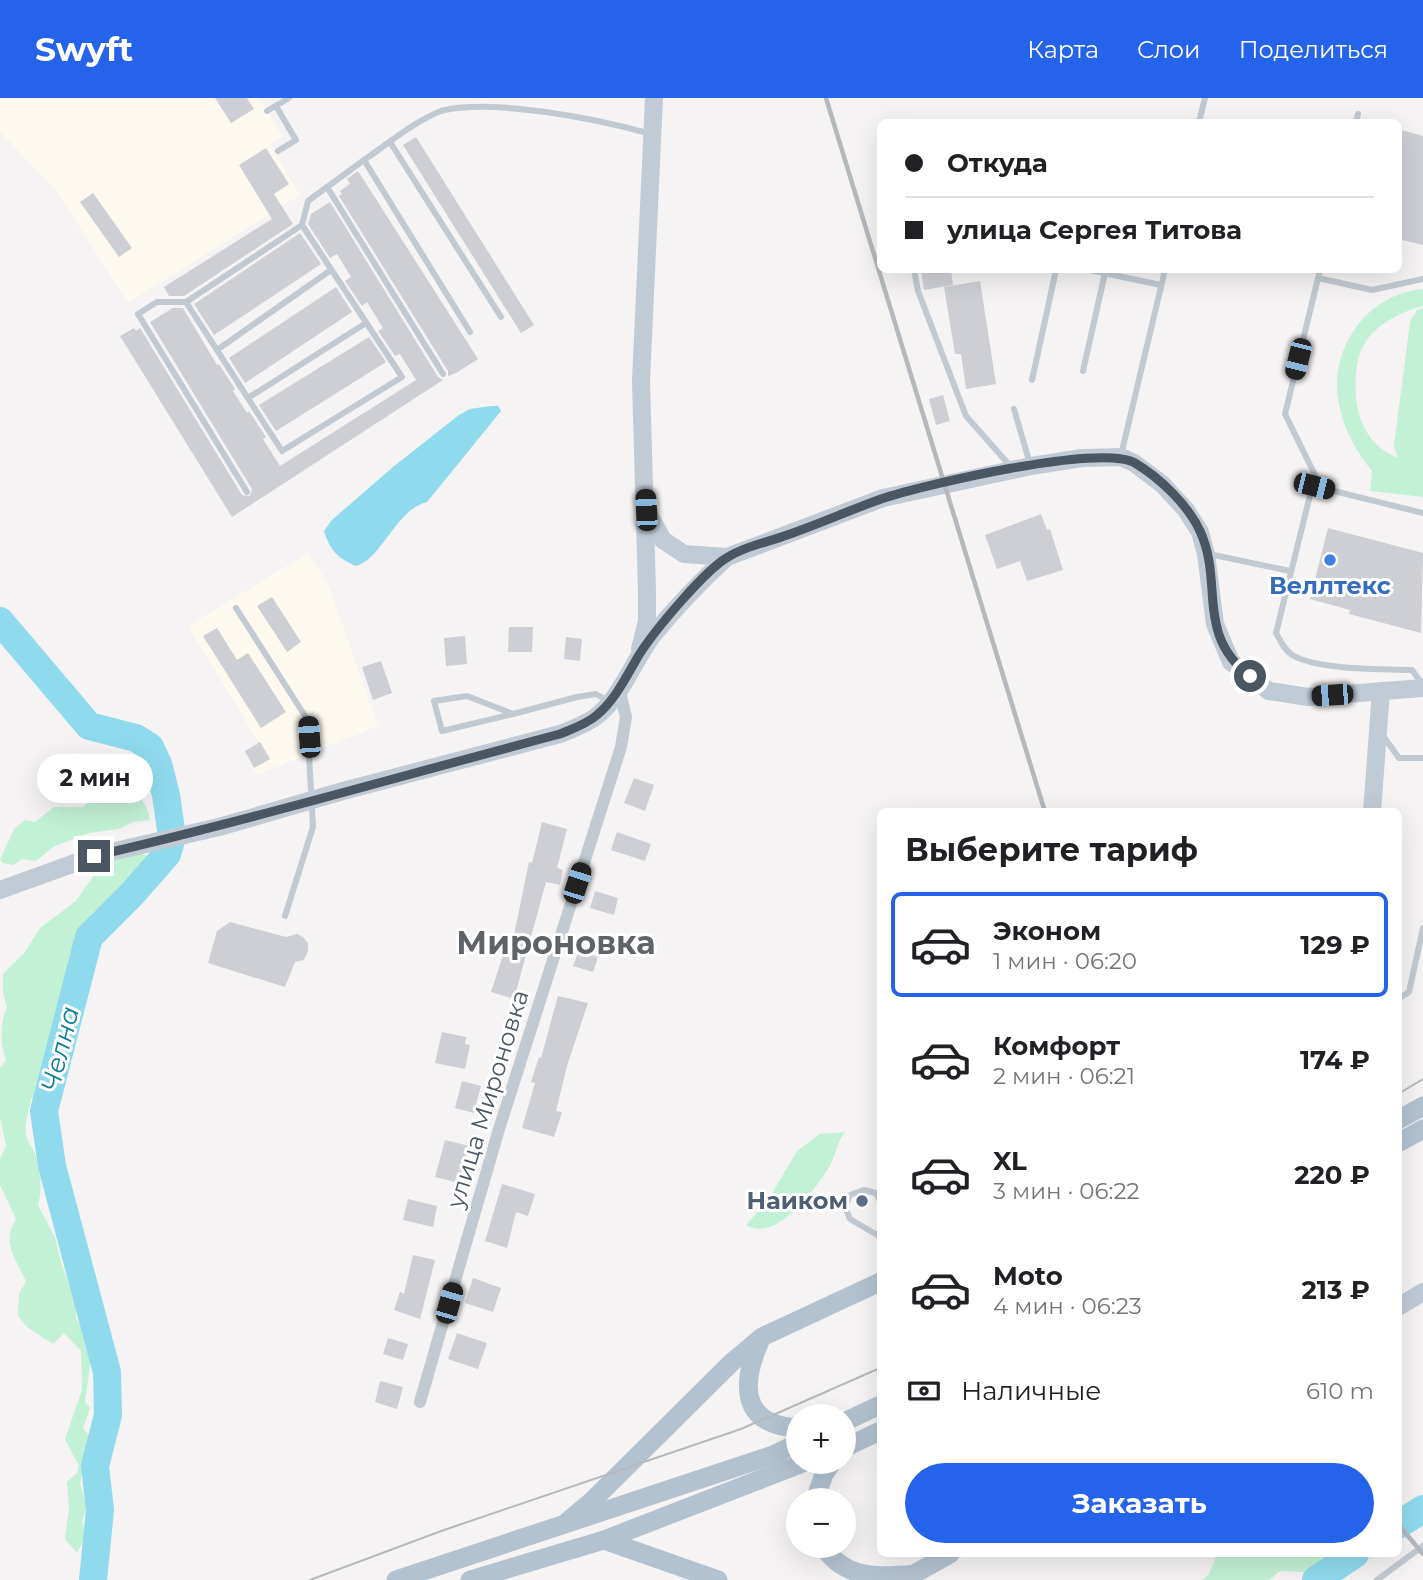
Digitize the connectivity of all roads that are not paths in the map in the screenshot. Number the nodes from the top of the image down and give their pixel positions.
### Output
1 (289, 98) edge
2 (654, 98) edge
3 (1205, 98) edge
4 (276, 106) junction
5 (267, 111) dead end
6 (1358, 114) dead end
7 (1200, 119) edge
8 (1357, 119) edge
9 (653, 134) junction
10 (390, 142) junction
11 (278, 152) dead end
12 (364, 160) junction
13 (327, 187) junction
14 (302, 225) junction
15 (331, 270) junction
16 (915, 273) edge
17 (1055, 273) edge
18 (1105, 273) joint
19 (1164, 273) edge
20 (1319, 273) edge
21 (1318, 278) junction
22 (1423, 279) edge
23 (1161, 285) junction
24 (186, 302) junction
25 (500, 317) dead end
26 (366, 323) junction
27 (470, 332) dead end
28 (217, 350) junction
29 (1083, 371) dead end
30 (443, 373) dead end
31 (1032, 380) dead end
32 (248, 398) junction
33 (1014, 409) dead end
34 (1121, 457) junction
35 (1022, 467) junction
36 (1314, 486) junction
37 (247, 492) dead end
38 (646, 510) junction
39 (1423, 513) edge
40 (1206, 554) junction
41 (727, 557) junction
42 (1290, 571) junction
43 (236, 608) dead end
44 (639, 655) junction
45 (1423, 686) edge
46 (1381, 691) junction
47 (614, 695) junction
48 (513, 714) junction
49 (1378, 729) junction
50 (1423, 758) edge
51 (313, 800) junction
52 (1372, 808) edge
53 (0, 890) edge
54 (285, 916) dead end
55 (1423, 928) edge
56 (1402, 996) edge
57 (1423, 1106) edge
58 (1402, 1119) edge
59 (1423, 1129) edge
60 (1402, 1141) edge
61 (877, 1195) edge
62 (877, 1236) edge
63 (877, 1283) edge
64 (1423, 1292) edge
65 (1402, 1305) edge
66 (762, 1337) junction
67 (420, 1402) dead end
68 (877, 1406) edge
69 (856, 1416) edge
70 (786, 1425) edge
71 (877, 1432) edge
72 (856, 1442) edge
73 (786, 1449) edge
74 (786, 1470) edge
75 (560, 1528) junction
76 (604, 1540) junction
77 (1423, 1546) edge
78 (945, 1557) edge
79 (830, 1558) edge
80 (909, 1577) edge
81 (396, 1580) edge
82 (470, 1580) edge
83 (718, 1580) edge
84 (1377, 1580) edge

1 - 4 lane
2 - 9 main road
3 - 7 lane
4 - 5 lane
4 - 11 lane
6 - 8 lane
9 - 10 lane
9 - 38 main road
10 - 12 lane
10 - 25 lane
12 - 13 lane
12 - 27 lane
13 - 14 lane
13 - 30 lane
14 - 15 lane
14 - 24 lane
15 - 26 lane
15 - 28 lane
16 - 35 lane
17 - 31 lane
18 - 23 lane
18 - 29 lane
19 - 23 lane
20 - 21 lane
21 - 22 lane
21 - 36 lane
23 - 34 lane
24 - 28 lane
24 - 37 lane
26 - 32 lane
26 - 32 lane
28 - 32 lane
33 - 35 lane
34 - 35 main road
34 - 40 main road
35 - 41 main road
36 - 39 lane
36 - 42 lane
38 - 41 main road
38 - 44 main road
40 - 42 lane
40 - 46 main road
41 - 44 main road
42 - 45 lane
43 - 51 lane
44 - 47 main road
45 - 46 main road
46 - 49 main road
47 - 48 lane
47 - 51 main road
47 - 67 street, улица Мироновка
48 - 48 lane
49 - 50 lane
49 - 52 main road
51 - 53 main road
51 - 54 lane
55 - 56 lane
57 - 58 main road
59 - 60 main road
61 - 62 lane
63 - 66 main road
64 - 65 main road
66 - 70 main road
66 - 75 main road
68 - 69 main road
71 - 72 main road
73 - 75 main road
74 - 76 main road
75 - 81 main road
76 - 82 main road
76 - 83 main road
77 - 84 lane
78 - 80 main road
79 - 80 main road

